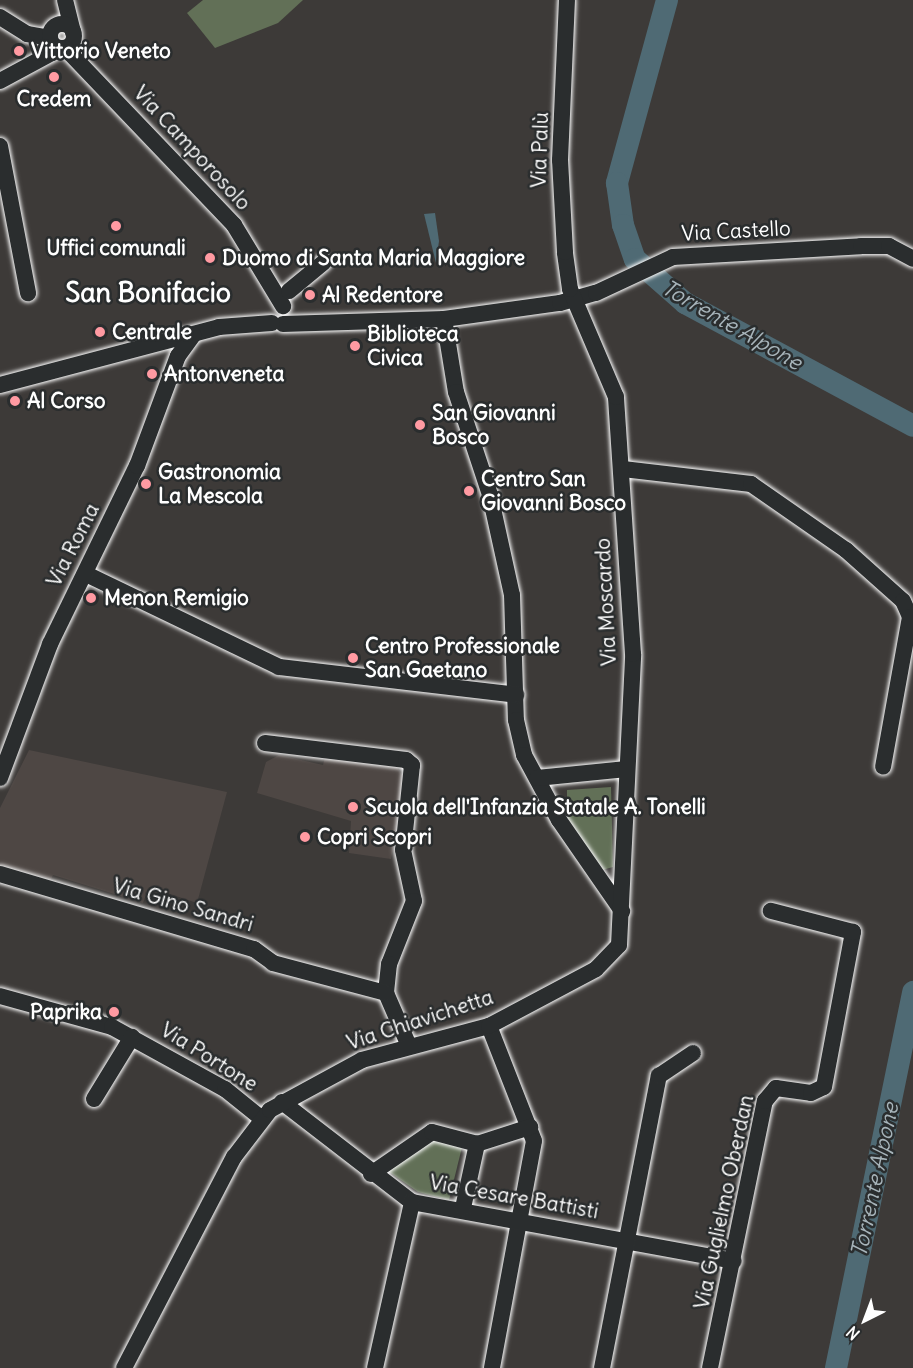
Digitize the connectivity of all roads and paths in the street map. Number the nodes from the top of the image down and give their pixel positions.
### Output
1 (64, 0) edge
2 (567, 0) edge
3 (0, 17) edge
4 (64, 42) junction
5 (0, 81) edge
6 (0, 146) edge
7 (5, 195) edge
8 (910, 251) edge
9 (324, 262) dead end
10 (28, 293) dead end
11 (576, 299) junction
12 (279, 310) junction
13 (444, 319) junction
14 (193, 335) junction
15 (0, 385) edge
16 (623, 469) junction
17 (86, 574) junction
18 (516, 695) junction
19 (265, 744) dead end
20 (883, 768) dead end
21 (627, 769) junction
22 (0, 778) edge
23 (537, 778) junction
24 (0, 874) edge
25 (622, 910) junction
26 (771, 911) dead end
27 (386, 993) junction
28 (0, 996) edge
29 (489, 1026) junction
30 (132, 1037) junction
31 (409, 1046) junction
32 (693, 1053) dead end
33 (94, 1099) dead end
34 (282, 1102) junction
35 (261, 1118) junction
36 (530, 1127) junction
37 (477, 1144) junction
38 (370, 1173) junction
39 (412, 1202) junction
40 (463, 1208) junction
41 (520, 1220) junction
42 (629, 1240) junction
43 (734, 1261) junction
44 (124, 1368) edge
45 (375, 1368) edge
46 (492, 1368) edge
47 (602, 1368) edge
48 (710, 1368) edge

1 - 4 street
2 - 11 street, Via Palù
3 - 4 street
4 - 5 street
4 - 12 street, Via Camporosolo
6 - 7 street
7 - 10 street
8 - 11 street, Via Castello
9 - 12 street
11 - 13 street, Via Castello
11 - 16 street, Via Moscardo
12 - 13 street, Via Castello
12 - 14 street
13 - 18 street
14 - 15 street
14 - 17 street, Via Roma
16 - 20 street
16 - 21 street, Via Moscardo
17 - 18 street
17 - 22 street, Via Roma
18 - 23 street
19 - 27 street
21 - 23 street
21 - 25 street, Via Moscardo
23 - 25 street
24 - 27 street, Via Gino Sandri
25 - 29 street, Via Chiavichetta
26 - 43 street, Via Guglielmo Oberdan
27 - 31 street
28 - 30 street, Via Portone
29 - 31 street, Via Chiavichetta
29 - 36 street
30 - 33 street, Via Portone
30 - 35 street, Via Portone
31 - 34 street, Via Chiavichetta
32 - 42 street
34 - 35 street, Via Chiavichetta
34 - 38 street, Via Cesare Battisti
35 - 44 street, Via Chiavichetta
36 - 37 street
36 - 41 street
37 - 38 street
37 - 40 street
38 - 39 street, Via Cesare Battisti
39 - 40 street, Via Cesare Battisti
39 - 45 street
40 - 41 street, Via Cesare Battisti
41 - 42 street, Via Cesare Battisti
41 - 46 street
42 - 43 street, Via Cesare Battisti
42 - 47 street
43 - 48 street, Via Guglielmo Oberdan

